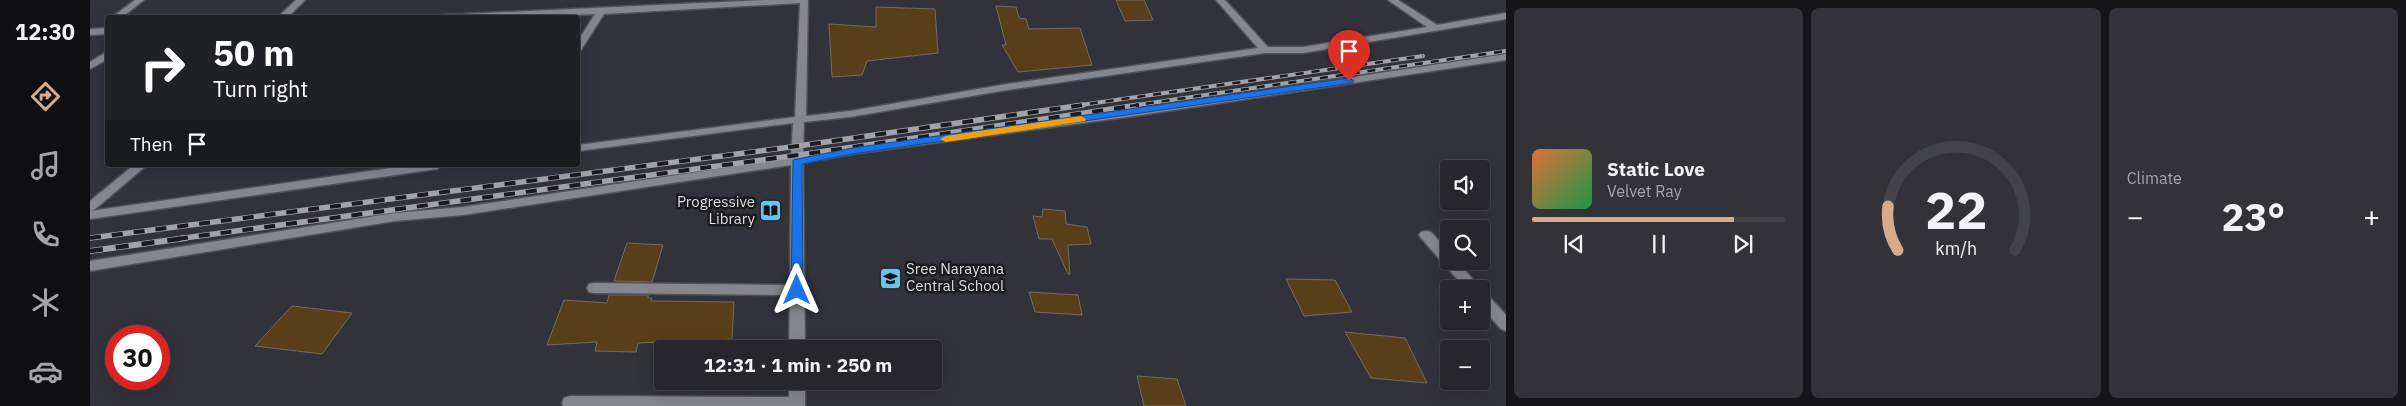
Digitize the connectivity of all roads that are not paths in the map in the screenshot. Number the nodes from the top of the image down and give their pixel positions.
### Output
1 (140, 0) edge
2 (301, 0) edge
3 (804, 0) edge
4 (1220, 0) edge
5 (1392, 0) edge
6 (675, 4) edge
7 (602, 11) junction
8 (119, 15) edge
9 (284, 15) edge
10 (511, 15) edge
11 (1506, 16) edge
12 (105, 24) edge
13 (1434, 27) junction
14 (105, 31) edge
15 (92, 32) edge
16 (580, 45) edge
17 (1265, 50) junction
18 (105, 56) edge
19 (1506, 57) edge
20 (90, 66) edge
21 (799, 121) junction
22 (580, 148) edge
23 (797, 162) junction
24 (139, 167) edge
25 (423, 167) edge
26 (90, 207) edge
27 (90, 215) edge
28 (1426, 235) dead end
29 (1440, 251) edge
30 (90, 266) edge
31 (1457, 270) edge
32 (1466, 280) edge
33 (594, 288) dead end
34 (797, 290) junction
35 (1490, 308) edge
36 (1506, 325) edge
37 (797, 340) edge
38 (797, 390) edge
39 (570, 403) dead end
40 (797, 405) edge

1 - 8 street
2 - 9 street
3 - 6 street
3 - 21 street
4 - 17 street
5 - 13 street
6 - 7 street
7 - 10 street
7 - 16 street
11 - 13 street
12 - 15 street
13 - 17 street
14 - 15 street
17 - 21 street
18 - 20 street
19 - 23 street
21 - 22 street
21 - 23 street
23 - 30 street
23 - 34 street
24 - 26 street
25 - 27 street
28 - 29 street
31 - 32 street
33 - 34 street
34 - 37 street
35 - 36 street
38 - 40 street
39 - 40 street

